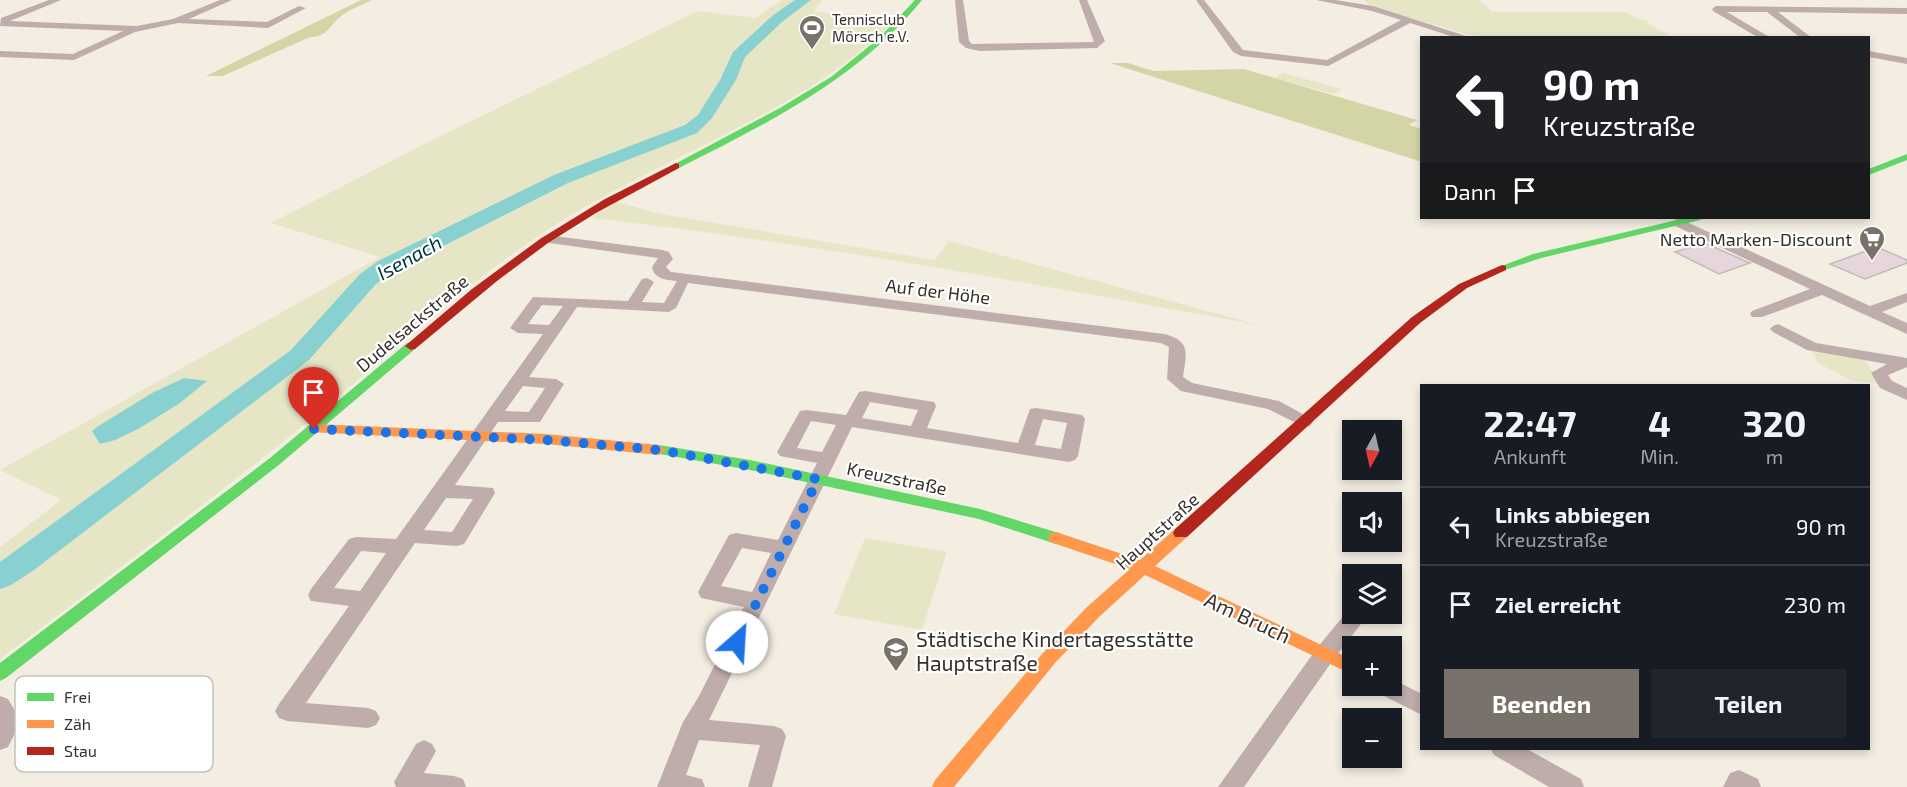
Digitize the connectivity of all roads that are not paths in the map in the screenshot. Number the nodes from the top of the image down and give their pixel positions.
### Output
1 (57, 0) edge
2 (228, 0) edge
3 (919, 0) edge
4 (959, 0) edge
5 (1083, 0) edge
6 (1200, 0) edge
7 (1320, 0) edge
8 (1357, 0) edge
9 (216, 2) edge
10 (302, 8) dead end
11 (1373, 9) junction
12 (1768, 9) junction
13 (1907, 11) edge
14 (1409, 20) junction
15 (175, 21) junction
16 (0, 22) edge
17 (137, 28) junction
18 (1461, 36) edge
19 (1763, 36) edge
20 (1805, 36) edge
21 (0, 54) edge
22 (1870, 54) edge
23 (1907, 61) edge
24 (1907, 157) edge
25 (1870, 172) edge
26 (1692, 219) edge
27 (1678, 222) junction
28 (547, 239) junction
29 (647, 282) dead end
30 (682, 284) dead end
31 (1823, 289) junction
32 (1907, 297) edge
33 (573, 302) junction
34 (632, 306) junction
35 (1870, 311) junction
36 (1757, 314) dead end
37 (1778, 329) dead end
38 (1907, 329) edge
39 (554, 330) junction
40 (1869, 356) junction
41 (1905, 362) edge
42 (1879, 373) junction
43 (518, 381) junction
44 (1907, 395) edge
45 (494, 416) junction
46 (849, 422) junction
47 (1304, 422) junction
48 (314, 429) junction
49 (917, 432) junction
50 (480, 436) junction
51 (1025, 450) dead end
52 (828, 459) junction
53 (818, 479) junction
54 (441, 491) junction
55 (405, 542) junction
56 (783, 548) junction
57 (1143, 567) junction
58 (365, 599) junction
59 (757, 601) junction
60 (1349, 624) edge
61 (1325, 654) junction
62 (1342, 662) edge
63 (0, 673) edge
64 (1402, 694) edge
65 (1420, 704) edge
66 (0, 706) edge
67 (368, 718) dead end
68 (692, 729) junction
69 (0, 740) edge
70 (1506, 750) edge
71 (424, 751) dead end
72 (678, 786) edge
73 (454, 787) edge
74 (760, 787) edge
75 (942, 787) edge
76 (1230, 787) edge
77 (1572, 787) edge
78 (1735, 787) edge
79 (1749, 787) edge

1 - 16 street
2 - 9 street
3 - 28 street, Dudelsackstraße
4 - 5 street
6 - 14 street
7 - 11 street
8 - 11 street
9 - 15 street
10 - 15 street
11 - 14 street
12 - 13 street
12 - 19 street
12 - 20 street
14 - 18 street
15 - 17 street
16 - 17 street
17 - 21 street
22 - 23 street
24 - 25 street
26 - 27 street, Hauptstraße
27 - 31 street
27 - 47 street, Hauptstraße
28 - 47 street, Auf der Höhe
28 - 48 street, Dudelsackstraße
29 - 34 street
30 - 34 street
31 - 35 street
31 - 36 street
32 - 35 street
33 - 34 street
33 - 39 street
33 - 39 street
35 - 38 street
37 - 40 street
39 - 43 street
40 - 41 street
40 - 42 street
41 - 42 street
42 - 44 street
43 - 45 street
43 - 45 street
45 - 50 street
46 - 49 street
46 - 49 street
46 - 52 street
46 - 52 street
47 - 57 street, Hauptstraße
48 - 50 street, Kreuzstraße
48 - 63 street, Dudelsackstraße
49 - 51 street
50 - 53 street, Kreuzstraße
50 - 54 street
52 - 53 street
53 - 56 street
53 - 57 street, Kreuzstraße
54 - 55 street
54 - 55 street
55 - 58 street
55 - 58 street
56 - 59 street
56 - 59 street
57 - 61 street, Am Bruch
57 - 75 street, Hauptstraße
58 - 67 street
59 - 68 street
60 - 61 street
61 - 62 street, Am Bruch
61 - 76 street
64 - 65 street
66 - 69 street
68 - 72 street
68 - 74 street
70 - 77 street
71 - 73 street
78 - 79 street

